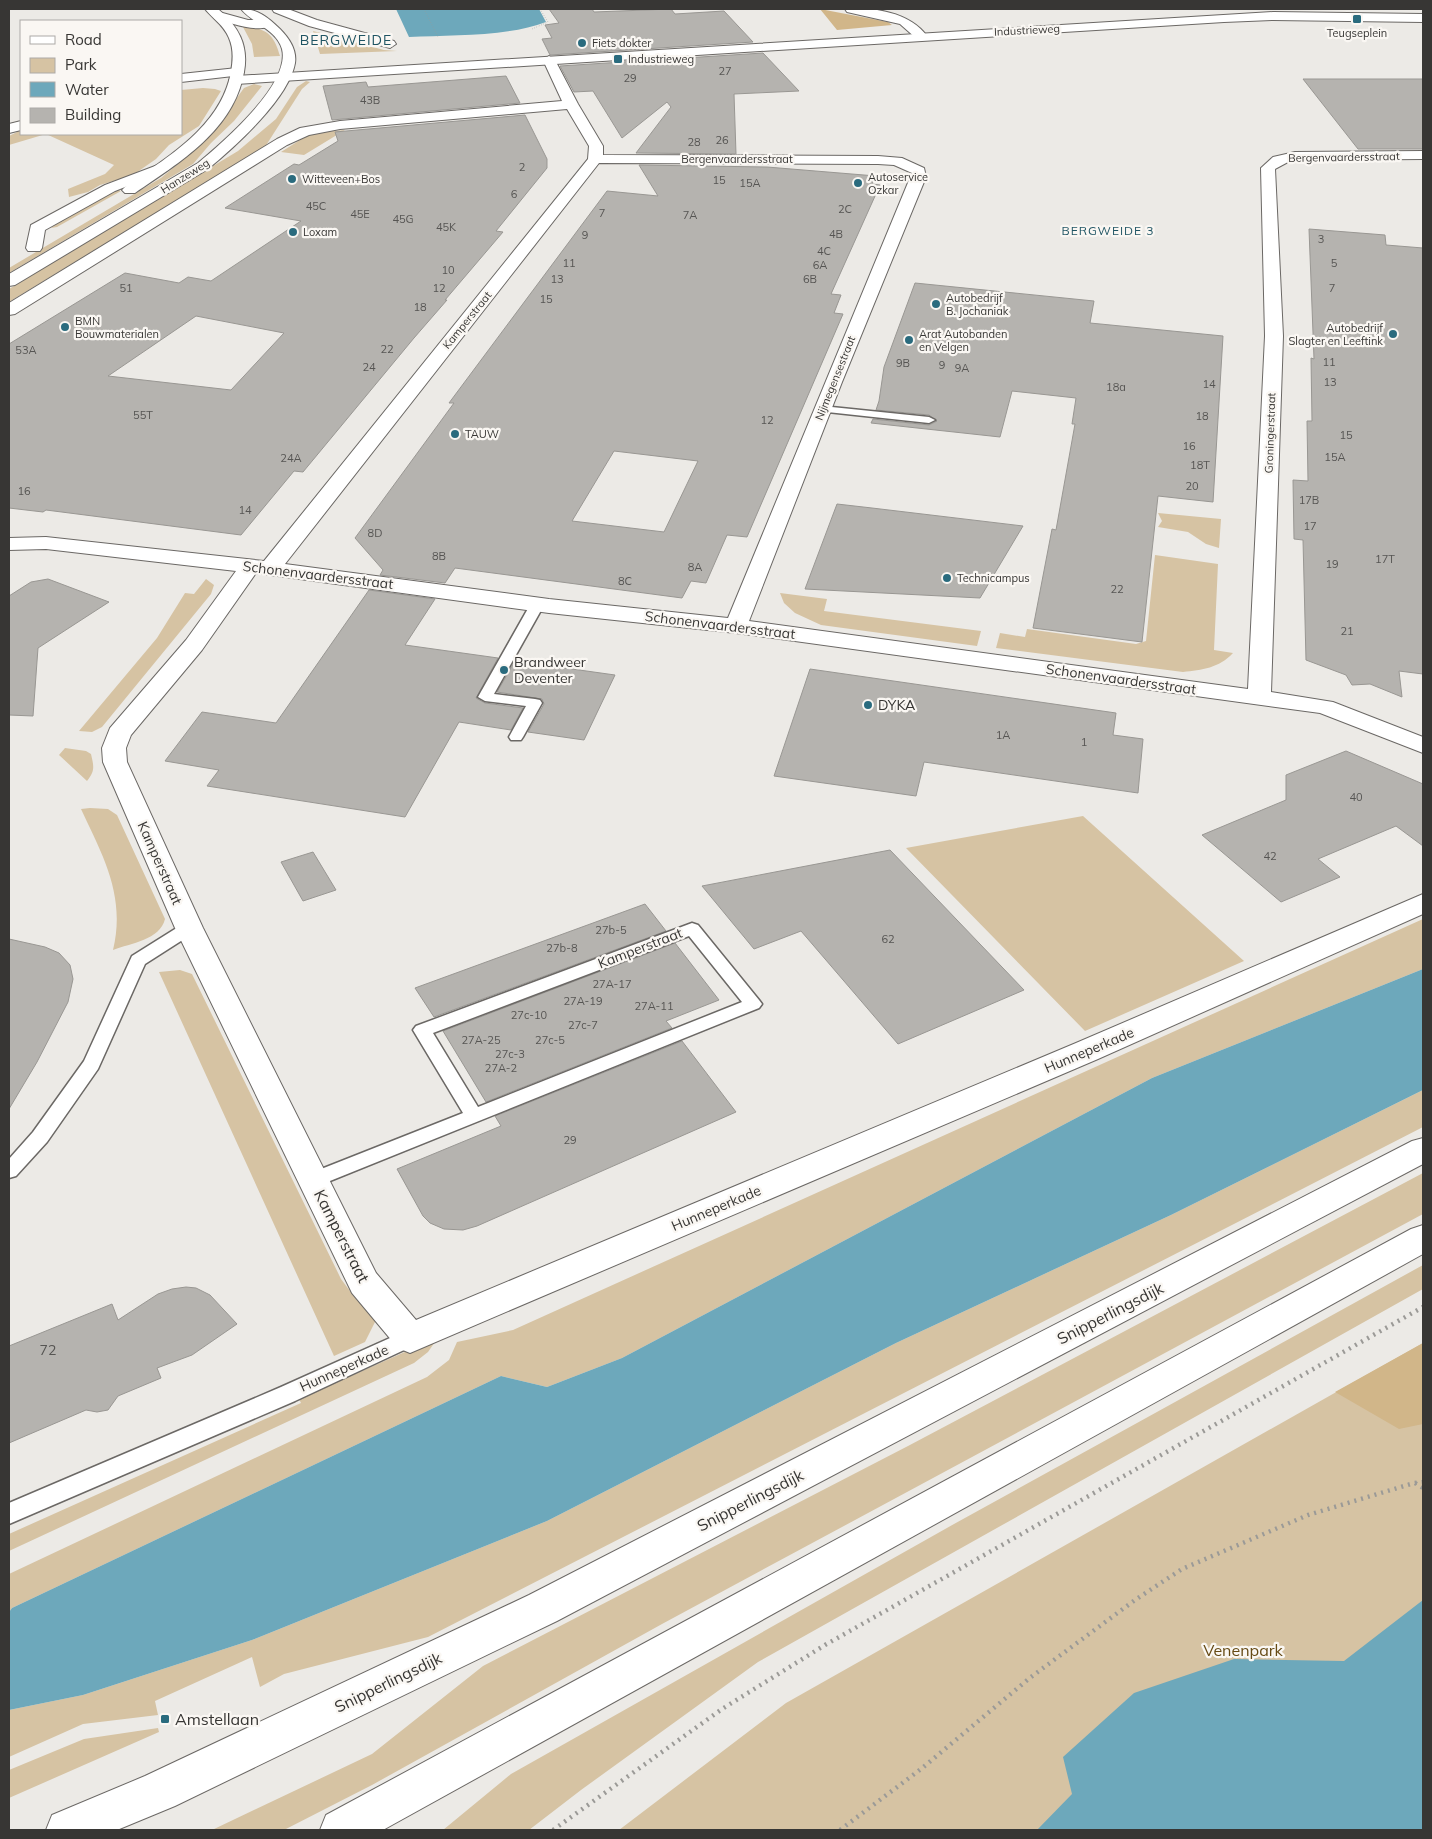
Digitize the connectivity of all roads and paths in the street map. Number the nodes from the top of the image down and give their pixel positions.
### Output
1 (247, 9) edge
2 (424, 9) edge
3 (540, 9) edge
4 (851, 9) edge
5 (283, 11) edge
6 (215, 12) edge
7 (1305, 12) edge
8 (1423, 18) edge
9 (266, 24) junction
10 (532, 29) dead end
11 (921, 36) junction
12 (438, 37) dead end
13 (390, 44) dead end
14 (549, 60) junction
15 (286, 73) junction
16 (236, 76) junction
17 (182, 78) edge
18 (182, 86) edge
19 (571, 104) junction
20 (1423, 155) edge
21 (595, 159) junction
22 (878, 160) joint
23 (1268, 168) joint
24 (17, 258) dead end
25 (9, 281) edge
26 (9, 310) edge
27 (822, 409) junction
28 (928, 420) dead end
29 (9, 530) edge
30 (46, 543) junction
31 (9, 544) edge
32 (260, 567) junction
33 (537, 605) junction
34 (736, 626) junction
35 (1260, 699) junction
36 (516, 737) dead end
37 (1423, 746) edge
38 (1423, 903) edge
39 (189, 928) junction
40 (474, 1116) junction
41 (1423, 1150) edge
42 (9, 1171) edge
43 (313, 1180) junction
44 (1423, 1238) edge
45 (1423, 1307) edge
46 (410, 1338) junction
47 (1423, 1482) edge
48 (1414, 1483) junction
49 (1423, 1488) edge
50 (9, 1514) edge
51 (67, 1830) edge
52 (341, 1830) edge
53 (553, 1830) edge
54 (840, 1830) edge

1 - 9 street
2 - 12 path
3 - 10 path
4 - 11 street
5 - 13 street
6 - 9 street, Hanzeweg
6 - 16 street, Hanzeweg
7 - 8 street, Industrieweg
7 - 11 street, Industrieweg
9 - 15 street
11 - 14 street, Industrieweg
14 - 15 street, Industrieweg
14 - 19 street
15 - 16 street, Industrieweg
15 - 25 street, Hanzeweg
16 - 17 street
16 - 18 street
16 - 24 street, Hanzeweg
19 - 21 street
19 - 26 street, Hanzeweg
20 - 23 street, Bergenvaardersstraat
21 - 22 street, Bergenvaardersstraat
21 - 32 street, Kamperstraat
22 - 27 street, Nijmegensestraat
23 - 35 street, Groningerstraat
27 - 28 lane
27 - 34 street, Nijmegensestraat
29 - 30 street
30 - 31 street, Schonenvaardersstraat
30 - 32 street, Schonenvaardersstraat
32 - 33 street, Schonenvaardersstraat
32 - 39 street, Kamperstraat
33 - 34 street, Schonenvaardersstraat
33 - 36 lane
34 - 35 street, Schonenvaardersstraat
35 - 37 street, Schonenvaardersstraat
38 - 46 street, Hunneperkade
39 - 42 lane
39 - 43 street, Kamperstraat
40 - 40 lane, Kamperstraat
40 - 43 lane, Kamperstraat
41 - 51 street, Snipperlingsdijk
43 - 46 street, Kamperstraat
44 - 52 street
45 - 53 path
46 - 50 lane, Hunneperkade
47 - 48 path
48 - 49 path
48 - 54 path

